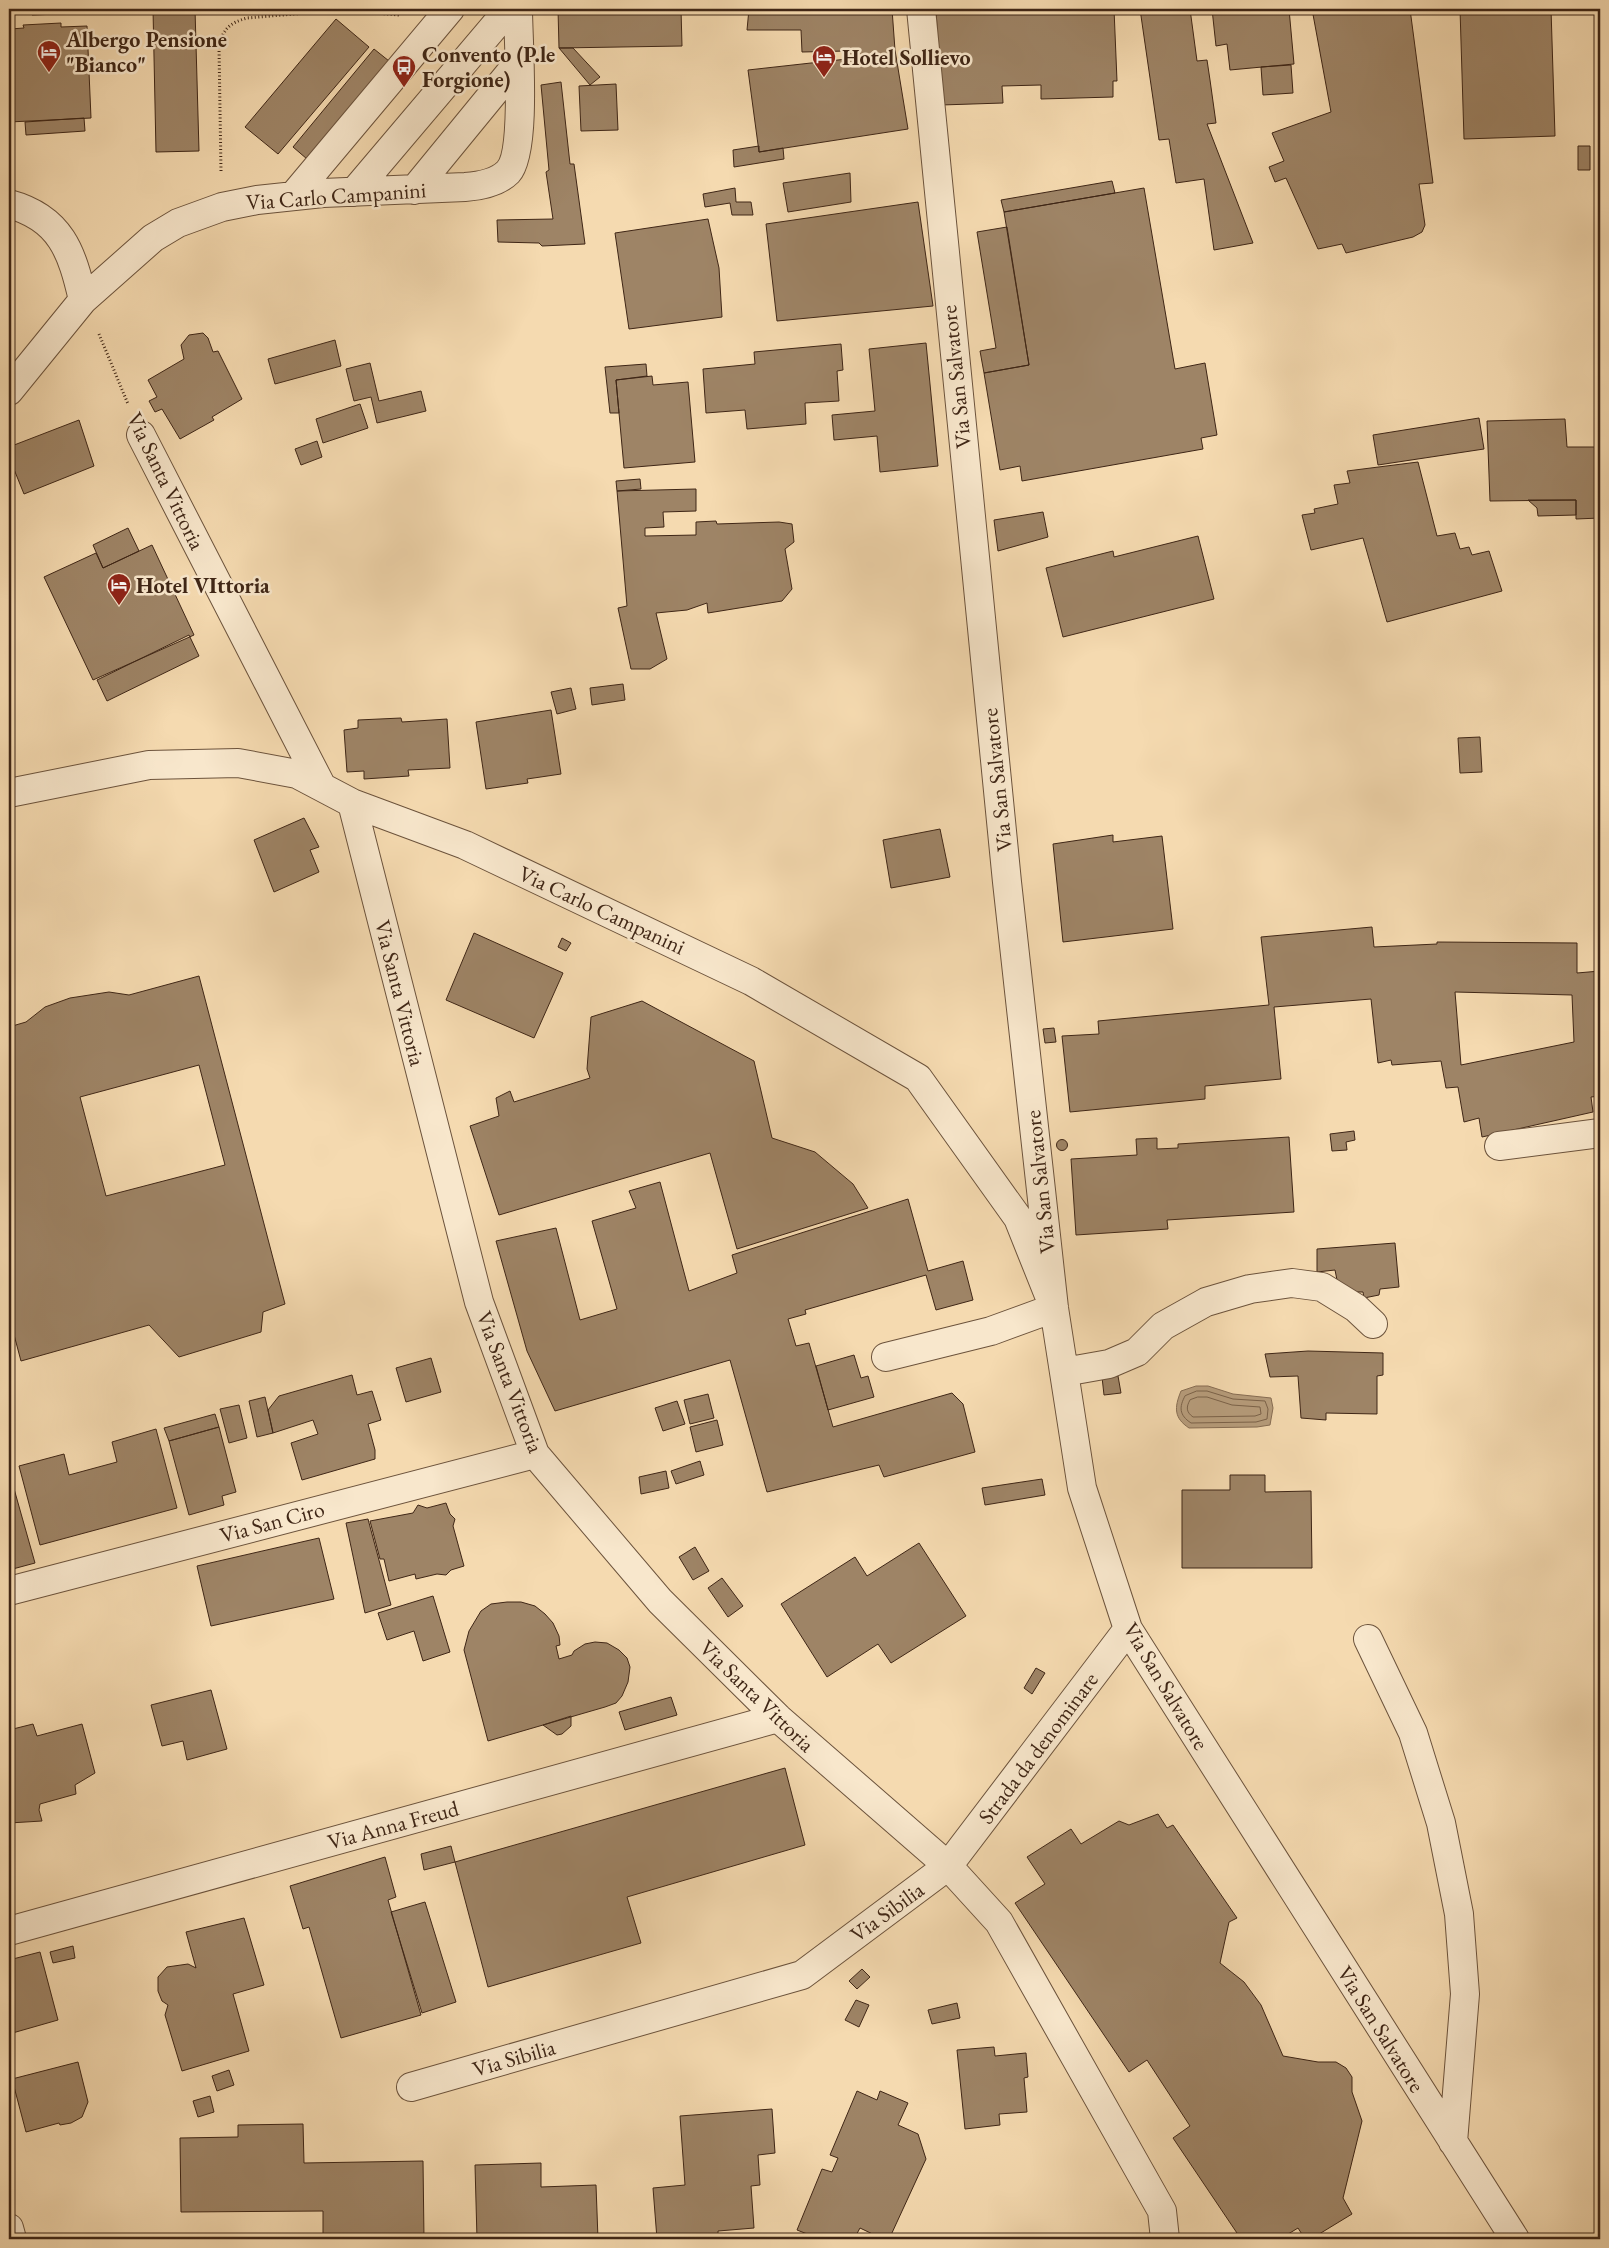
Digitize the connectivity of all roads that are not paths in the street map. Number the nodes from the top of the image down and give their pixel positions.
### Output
1 (509, 9) edge
2 (518, 9) edge
3 (920, 9) edge
4 (444, 16) edge
5 (518, 63) junction
6 (414, 190) junction
7 (354, 192) junction
8 (294, 195) junction
9 (9, 204) edge
10 (83, 300) junction
11 (9, 391) edge
12 (141, 435) road end
13 (322, 787) junction
14 (9, 793) edge
15 (352, 803) junction
16 (1600, 1133) edge
17 (1499, 1146) dead end
18 (1054, 1308) junction
19 (1373, 1324) dead end
20 (886, 1357) dead end
21 (1064, 1372) junction
22 (535, 1454) junction
23 (9, 1591) edge
24 (1128, 1629) junction
25 (1368, 1639) dead end
26 (778, 1718) junction
27 (948, 1866) junction
28 (9, 1931) edge
29 (411, 2087) dead end
30 (1453, 2142) junction
31 (9, 2228) edge
32 (12, 2239) edge
33 (1165, 2239) edge
34 (1515, 2239) edge

1 - 7 street
2 - 5 street, Via Carlo Campanini
3 - 18 street, Via San Salvatore
4 - 8 street
5 - 6 street
5 - 6 street, Via Carlo Campanini
6 - 7 street, Via Carlo Campanini
7 - 8 street, Via Carlo Campanini
8 - 10 street, Via Carlo Campanini
9 - 10 street
10 - 11 street, Via Carlo Campanini
12 - 13 street, Via Santa Vittoria
13 - 14 street, Via Carlo Campanini
13 - 15 street, Via Carlo Campanini
15 - 18 street, Via Carlo Campanini
15 - 22 street, Via Santa Vittoria
16 - 17 street
18 - 20 street
18 - 21 street, Via San Salvatore
19 - 21 street
21 - 24 street, Via San Salvatore
22 - 23 street, Via San Ciro
22 - 26 street, Via Santa Vittoria
24 - 27 street, Strada da denominare
24 - 30 street, Via San Salvatore
25 - 30 street
26 - 27 street, Via Santa Vittoria
26 - 28 street, Via Anna Freud
27 - 29 street, Via Sibilia
27 - 33 street, Via Sibilia
30 - 34 street, Via San Salvatore
31 - 32 street

